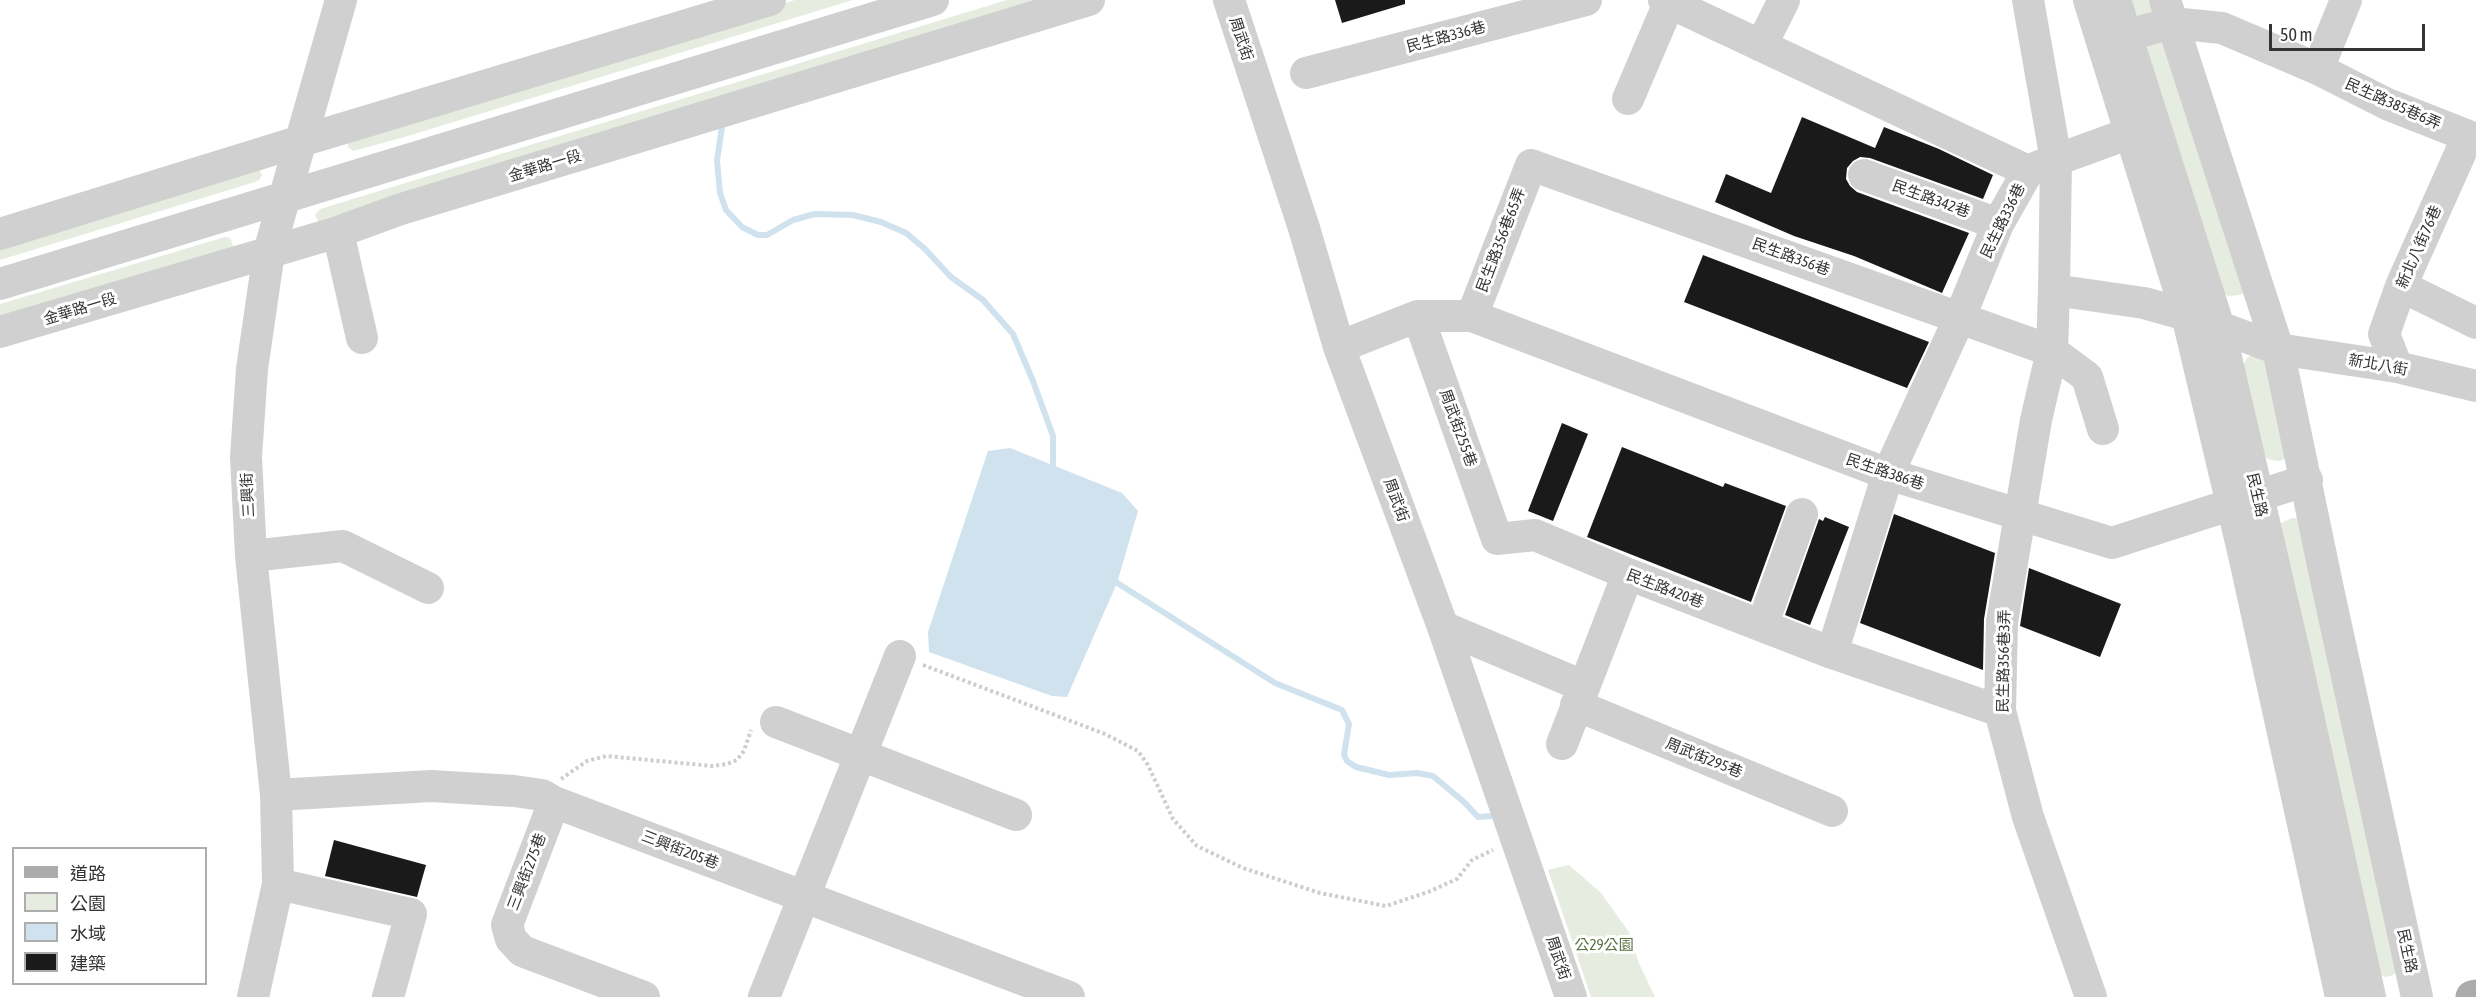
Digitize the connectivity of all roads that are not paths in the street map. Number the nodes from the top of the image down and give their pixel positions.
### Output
1 (340, 0) edge
2 (770, 0) edge
3 (933, 0) edge
4 (1089, 0) edge
5 (1229, 0) edge
6 (1586, 0) edge
7 (1784, 0) edge
8 (2027, 0) edge
9 (2090, 0) edge
10 (2115, 0) edge
11 (2346, 0) edge
12 (1667, 1) edge
13 (2169, 11) edge
14 (2114, 38) junction
15 (1761, 46) junction
16 (2318, 69) junction
17 (1306, 73) dead end
18 (1628, 99) dead end
19 (2130, 133) junction
20 (2472, 138) edge
21 (301, 141) junction
22 (1531, 165) joint
23 (2042, 166) junction
24 (1864, 175) dead end
25 (287, 195) junction
26 (1998, 224) junction
27 (338, 232) junction
28 (0, 234) edge
29 (269, 252) junction
30 (0, 284) edge
31 (2401, 286) junction
32 (2054, 290) junction
33 (1472, 315) junction
34 (2187, 315) junction
35 (1418, 316) junction
36 (1960, 317) junction
37 (2476, 323) edge
38 (2219, 327) junction
39 (0, 332) edge
40 (362, 338) dead end
41 (1339, 346) junction
42 (2278, 348) junction
43 (2052, 351) junction
44 (2397, 367) junction
45 (2476, 386) edge
46 (2103, 429) dead end
47 (1888, 474) junction
48 (2307, 480) junction
49 (2245, 500) junction
50 (1802, 514) dead end
51 (2021, 516) junction
52 (1497, 539) joint
53 (251, 556) junction
54 (1628, 574) junction
55 (428, 588) dead end
56 (1762, 626) junction
57 (1443, 627) junction
58 (1832, 653) junction
59 (900, 656) road end
60 (1579, 696) junction
61 (2000, 711) junction
62 (776, 722) road end
63 (1562, 744) dead end
64 (861, 754) junction
65 (276, 795) junction
66 (548, 798) junction
67 (1832, 811) dead end
68 (1016, 815) dead end
69 (278, 884) junction
70 (804, 897) junction
71 (569, 984) edge
72 (253, 997) edge
73 (388, 997) edge
74 (644, 997) edge
75 (764, 997) edge
76 (1069, 997) edge
77 (1571, 997) edge
78 (2091, 997) edge
79 (2340, 997) edge
80 (2370, 997) edge
81 (2417, 997) edge

1 - 21 street, 三興街
2 - 21 street
3 - 25 street
4 - 27 street, 金華路一段
5 - 41 street, 周武街
6 - 17 street, 民生路336巷
7 - 15 street
8 - 23 street
9 - 14 street, 民生路
10 - 14 street, 民生路
11 - 16 street
12 - 15 street, 民生路336巷
12 - 18 street, 民生路336巷
13 - 14 street, 民生路385巷6弄
13 - 16 street, 民生路385巷6弄
13 - 42 street, 民生路
14 - 19 street, 民生路
14 - 38 street, 民生路
15 - 23 street, 民生路336巷
16 - 20 street, 民生路385巷6弄
19 - 23 street
19 - 34 street, 民生路
20 - 31 street, 新北八街76巷
21 - 25 street, 三興街
21 - 28 street
22 - 33 street, 民生路356巷65弄
22 - 36 street, 民生路356巷
23 - 26 street, 民生路336巷
23 - 32 street
24 - 26 street, 民生路342巷
25 - 29 street, 三興街
25 - 30 street
26 - 36 street, 民生路336巷
27 - 29 street, 金華路一段
27 - 40 street
29 - 39 street, 金華路一段
29 - 53 street, 三興街
31 - 37 street
31 - 44 street, 新北八街76巷
32 - 34 street
32 - 43 street
33 - 35 street
33 - 47 street, 民生路386巷
34 - 38 street
34 - 49 street, 民生路
35 - 41 street
35 - 52 street, 周武街255巷
36 - 43 street, 民生路356巷
36 - 47 street, 民生路336巷
38 - 42 street
38 - 49 street, 民生路
41 - 57 street, 周武街
42 - 44 street, 新北八街
42 - 48 street, 民生路
43 - 46 street, 民生路356巷
43 - 51 street, 民生路356巷3弄
44 - 45 street, 新北八街
47 - 51 street, 民生路386巷
47 - 58 street
48 - 49 street, 民生路386巷
48 - 81 street, 民生路
49 - 51 street, 民生路386巷
49 - 79 street, 民生路
49 - 80 street, 民生路
50 - 56 street
51 - 61 street, 民生路356巷3弄
52 - 54 street, 民生路420巷
53 - 55 street
53 - 65 street, 三興街
54 - 56 street, 民生路420巷
54 - 60 street
56 - 58 street, 民生路420巷
57 - 60 street, 周武街295巷
57 - 77 street, 周武街
58 - 61 street, 民生路420巷
59 - 64 street
60 - 63 street
60 - 67 street, 周武街295巷
61 - 78 street, 民生路356巷3弄
62 - 64 street
64 - 68 street
64 - 70 street
65 - 66 street, 三興街205巷
65 - 69 street, 三興街
66 - 70 street, 三興街205巷
66 - 71 street, 三興街275巷
69 - 72 street, 三興街
69 - 73 street
70 - 75 street
70 - 76 street, 三興街205巷
71 - 74 street, 三興街275巷

